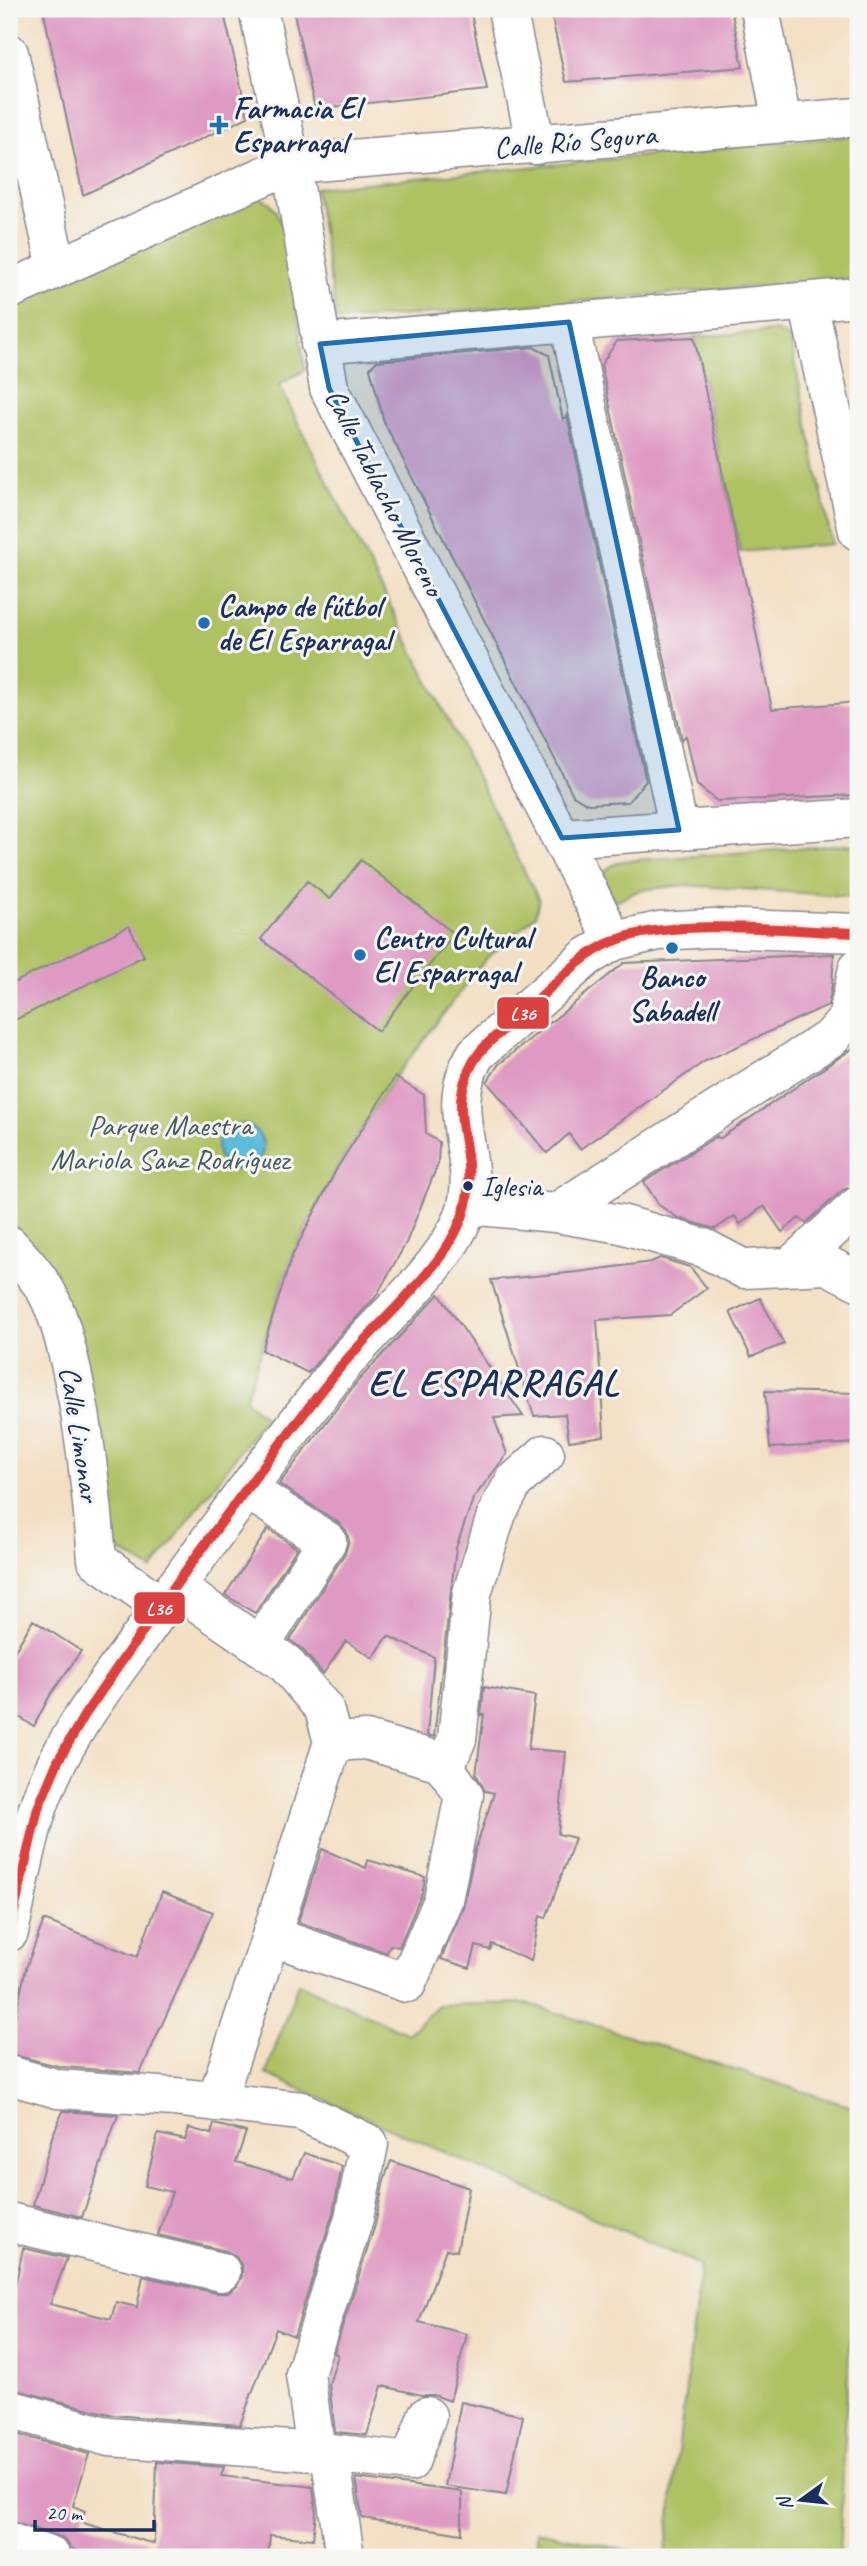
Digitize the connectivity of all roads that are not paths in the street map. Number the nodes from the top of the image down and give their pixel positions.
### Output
1 (258, 9) edge
2 (507, 9) edge
3 (760, 9) edge
4 (9, 53) edge
5 (858, 117) edge
6 (782, 123) junction
7 (536, 145) junction
8 (291, 164) junction
9 (57, 268) junction
10 (9, 290) edge
11 (858, 297) edge
12 (808, 302) junction
13 (569, 322) junction
14 (320, 344) junction
15 (858, 531) edge
16 (858, 818) edge
17 (679, 830) junction
18 (562, 838) junction
19 (858, 933) edge
20 (614, 941) junction
21 (858, 968) edge
22 (847, 1019) junction
23 (468, 1205) junction
24 (858, 1206) edge
25 (513, 1209) junction
26 (555, 1213) junction
27 (9, 1245) edge
28 (791, 1266) junction
29 (858, 1281) edge
30 (545, 1454) dead end
31 (248, 1490) junction
32 (168, 1596) junction
33 (260, 1646) junction
34 (332, 1742) junction
35 (445, 1767) junction
36 (9, 1932) edge
37 (271, 1936) junction
38 (9, 2075) edge
39 (216, 2102) junction
40 (9, 2222) edge
41 (221, 2272) dead end
42 (9, 2409) edge
43 (427, 2416) dead end
44 (323, 2452) junction
45 (9, 2542) edge
46 (51, 2557) edge
47 (345, 2557) edge

1 - 8 street, Calle Tablacho Moreno
2 - 7 street
3 - 6 street
4 - 9 street
5 - 6 street, Calle Río Segura
6 - 7 street, Calle Río Segura
7 - 8 street, Calle Río Segura
8 - 9 street, Calle Río Segura
8 - 14 street, Calle Tablacho Moreno
9 - 10 street, Calle Río Segura
11 - 12 street
12 - 13 street
12 - 15 street
13 - 14 street
13 - 17 street
14 - 18 street, Calle Tablacho Moreno
16 - 17 street
17 - 18 street
18 - 20 street, Calle Tablacho Moreno
19 - 20 street
20 - 23 street
21 - 22 street
22 - 25 street
22 - 26 street
23 - 25 street
23 - 31 street
24 - 28 street
25 - 26 street
26 - 28 street
27 - 32 street, Calle Limonar
28 - 29 street
30 - 35 street
31 - 32 street
31 - 33 street
32 - 33 street, Calle Limonar
32 - 36 street
33 - 34 street, Calle Limonar
34 - 35 street
34 - 37 street
35 - 37 street
37 - 39 street
38 - 39 street
39 - 44 street
40 - 41 street
42 - 44 street
43 - 44 street
44 - 47 street
45 - 46 street

